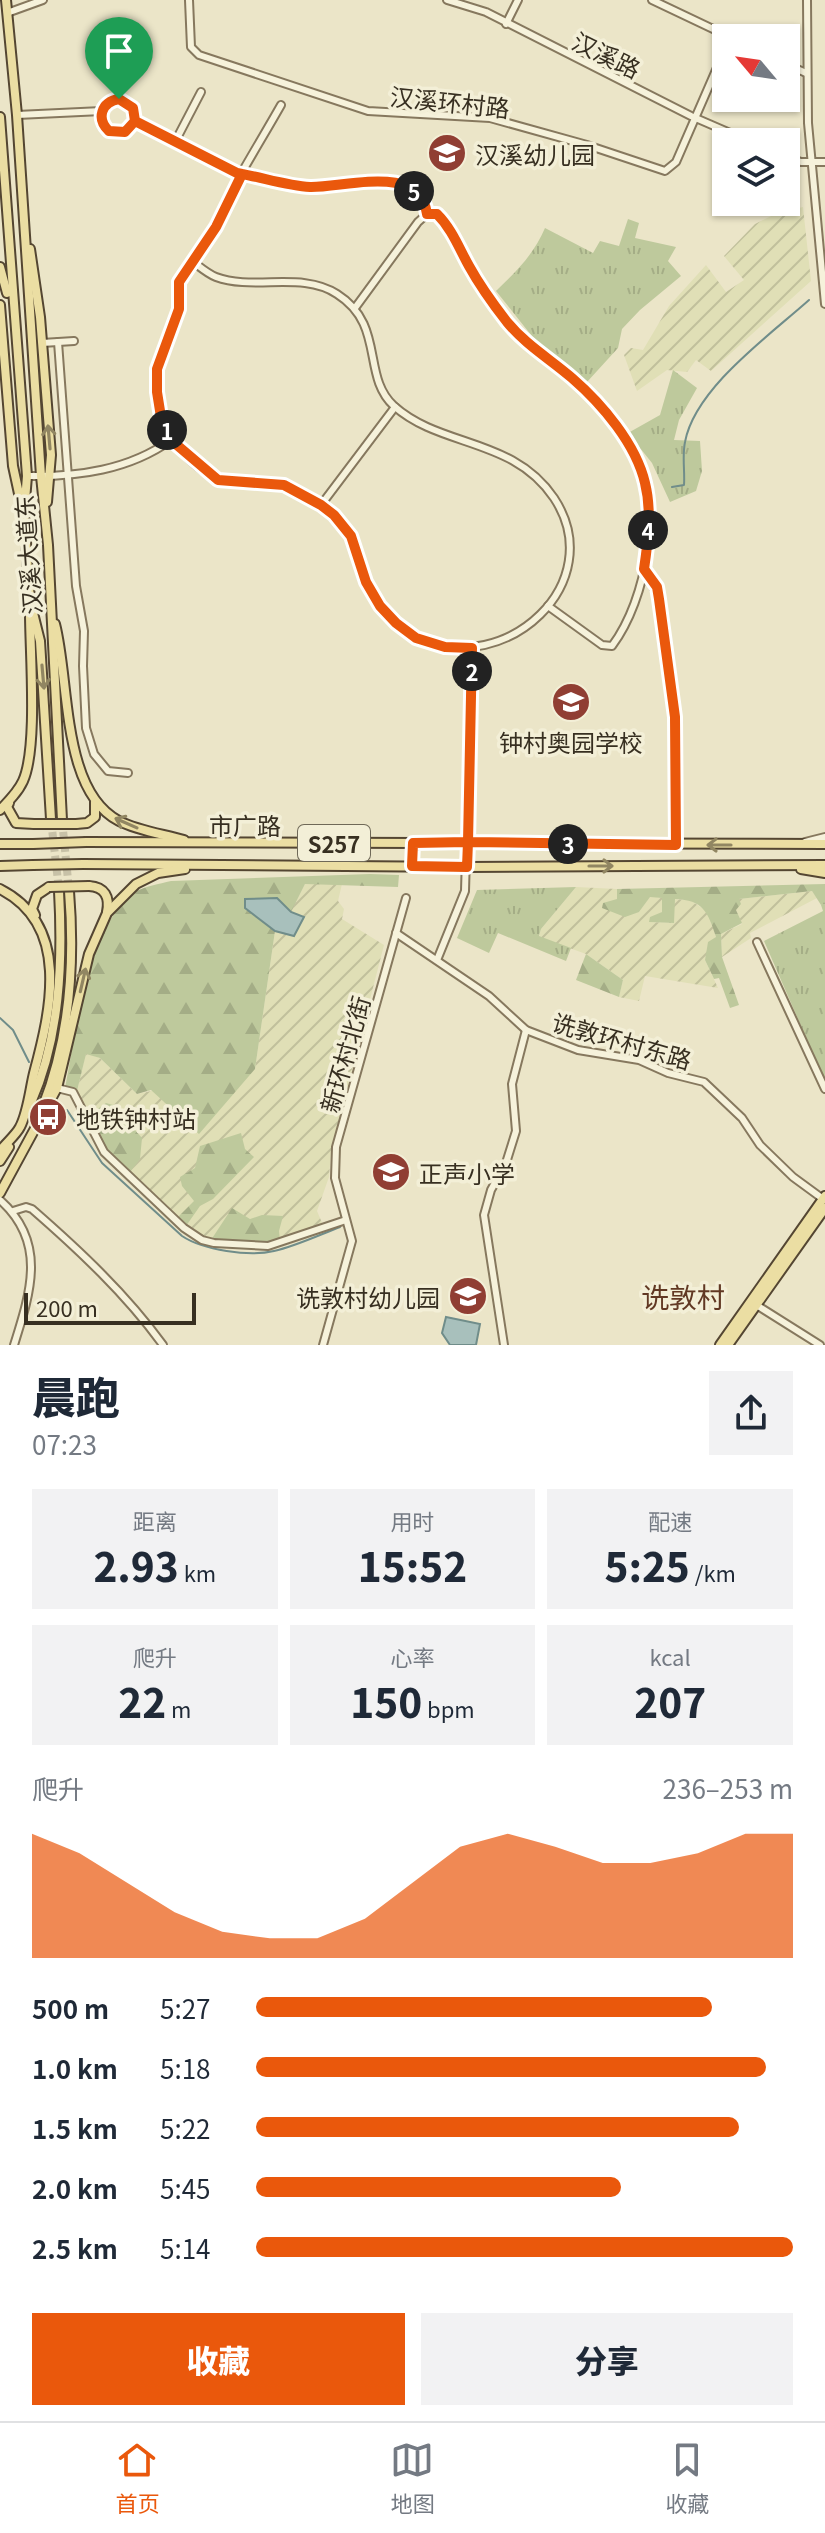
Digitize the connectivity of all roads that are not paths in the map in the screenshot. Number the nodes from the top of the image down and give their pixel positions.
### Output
1 (7, 0) edge
2 (43, 0) edge
3 (189, 0) edge
4 (447, 0) edge
5 (518, 0) edge
6 (652, 0) edge
7 (807, 0) edge
8 (7, 13) junction
9 (506, 24) junction
10 (712, 29) edge
11 (800, 70) edge
12 (806, 73) junction
13 (712, 79) edge
14 (201, 92) dead end
15 (281, 105) dead end
16 (102, 111) junction
17 (17, 115) junction
18 (0, 117) edge
19 (695, 117) junction
20 (135, 121) junction
21 (720, 128) edge
22 (176, 140) junction
23 (800, 160) edge
24 (825, 162) edge
25 (811, 163) junction
26 (242, 174) junction
27 (427, 214) junction
28 (23, 215) junction
29 (192, 261) junction
30 (0, 267) edge
31 (825, 304) edge
32 (0, 305) edge
33 (355, 308) junction
34 (74, 341) dead end
35 (58, 342) junction
36 (42, 343) junction
37 (17, 353) junction
38 (395, 407) junction
39 (37, 418) junction
40 (23, 419) junction
41 (171, 440) junction
42 (46, 475) junction
43 (68, 475) junction
44 (27, 476) junction
45 (321, 505) junction
46 (24, 513) junction
47 (644, 569) junction
48 (30, 601) junction
49 (51, 605) junction
50 (548, 606) junction
51 (472, 648) junction
52 (128, 773) dead end
53 (11, 799) junction
54 (95, 801) junction
55 (0, 810) edge
56 (51, 819) tunnel mouth
57 (62, 820) tunnel mouth
58 (825, 837) edge
59 (468, 842) junction
60 (413, 843) junction
61 (0, 844) edge
62 (200, 844) junction
63 (797, 844) junction
64 (825, 844) edge
65 (676, 845) junction
66 (209, 865) junction
67 (0, 866) edge
68 (412, 866) junction
69 (467, 867) junction
70 (823, 870) edge
71 (0, 889) edge
72 (406, 898) dead end
73 (107, 913) junction
74 (37, 920) junction
75 (396, 933) junction
76 (757, 942) dead end
77 (437, 960) junction
78 (526, 1030) junction
79 (57, 1088) junction
80 (825, 1089) edge
81 (20, 1127) junction
82 (31, 1132) junction
83 (4, 1140) edge
84 (0, 1151) edge
85 (0, 1161) edge
86 (0, 1181) edge
87 (0, 1193) edge
88 (0, 1200) edge
89 (824, 1201) edge
90 (13, 1211) junction
91 (346, 1220) junction
92 (758, 1306) junction
93 (14, 1345) edge
94 (163, 1345) edge
95 (323, 1345) edge
96 (504, 1345) edge
97 (720, 1345) edge
98 (728, 1345) edge
99 (820, 1345) edge

1 - 8 main road, 汉溪大道东
2 - 8 street
3 - 19 street, 汉溪环村路
4 - 9 street, 汉溪路
5 - 9 street
6 - 10 street
7 - 12 street
8 - 17 main road, 汉溪大道东
9 - 19 street, 汉溪路
11 - 12 street
12 - 25 street
13 - 19 street, 汉溪环村路
14 - 22 street
15 - 26 street
16 - 17 street
16 - 20 street
16 - 20 street
17 - 28 main road, 汉溪大道东
18 - 37 main road, 汉溪大道东
19 - 21 street, 汉溪路
20 - 22 street
22 - 26 street
23 - 25 street
24 - 25 street
25 - 31 street
26 - 27 street
26 - 29 street
27 - 33 street
27 - 47 street
28 - 36 main road
28 - 39 main road, 汉溪大道东
29 - 33 street
29 - 41 street
30 - 37 main road
32 - 46 main road
33 - 38 street
34 - 35 street
35 - 36 street
35 - 43 street
42 -> 36 main road
37 - 40 main road, 汉溪大道东
38 - 45 street
38 - 50 street
39 - 40 main road
39 - 42 main road, 汉溪大道东
40 - 44 main road, 汉溪大道东
41 - 43 street
41 - 45 street
42 - 43 street
42 - 44 street
42 - 49 main road, 汉溪大道东
43 - 52 street
44 - 46 main road, 汉溪大道东
45 - 51 street
46 - 48 main road, 汉溪大道东
47 - 50 street
47 - 65 street
48 - 53 main road
48 -> 56 main road, 汉溪大道东
49 - 54 main road
49 - 57 main road, 汉溪大道东
50 - 51 street
51 - 59 street
53 - 54 main road, bridge
53 - 55 main road
62 -> 54 main road
58 - 63 street
59 - 60 main road, 市广路 / S257
59 - 65 main road, 市广路 / S257
59 - 69 street
60 - 62 main road, 市广路 / S257
60 - 68 main road
61 - 62 main road, 市广路 / S257, bridge
63 - 64 main road, 市广路 / S257
63 -> 65 main road, 市广路 / S257
66 - 67 main road, 市广路 / S257, bridge
66 - 68 main road, 市广路 / S257
66 - 73 main road
68 - 69 main road, 市广路 / S257
69 -> 70 main road, 市广路 / S257
69 - 77 street
71 - 74 main road
72 - 75 street, 新环村北街
73 - 74 main road, bridge
79 -> 73 main road
74 - 81 main road
75 - 77 street, 诜敦环村东路
75 - 91 street, 新环村北街
76 - 80 street
77 - 78 street, 诜敦环村东路
78 - 89 street, 诜敦环村东路
78 - 96 street
79 - 82 main road
79 - 91 street
81 - 82 main road
81 - 83 main road
81 - 85 main road
82 - 86 main road
82 - 87 main road
83 - 84 main road
88 - 90 street
89 - 92 main road
89 - 97 main road
90 - 93 street
90 - 94 street
91 - 95 street, 新环村北街
92 - 98 main road
92 - 99 street

